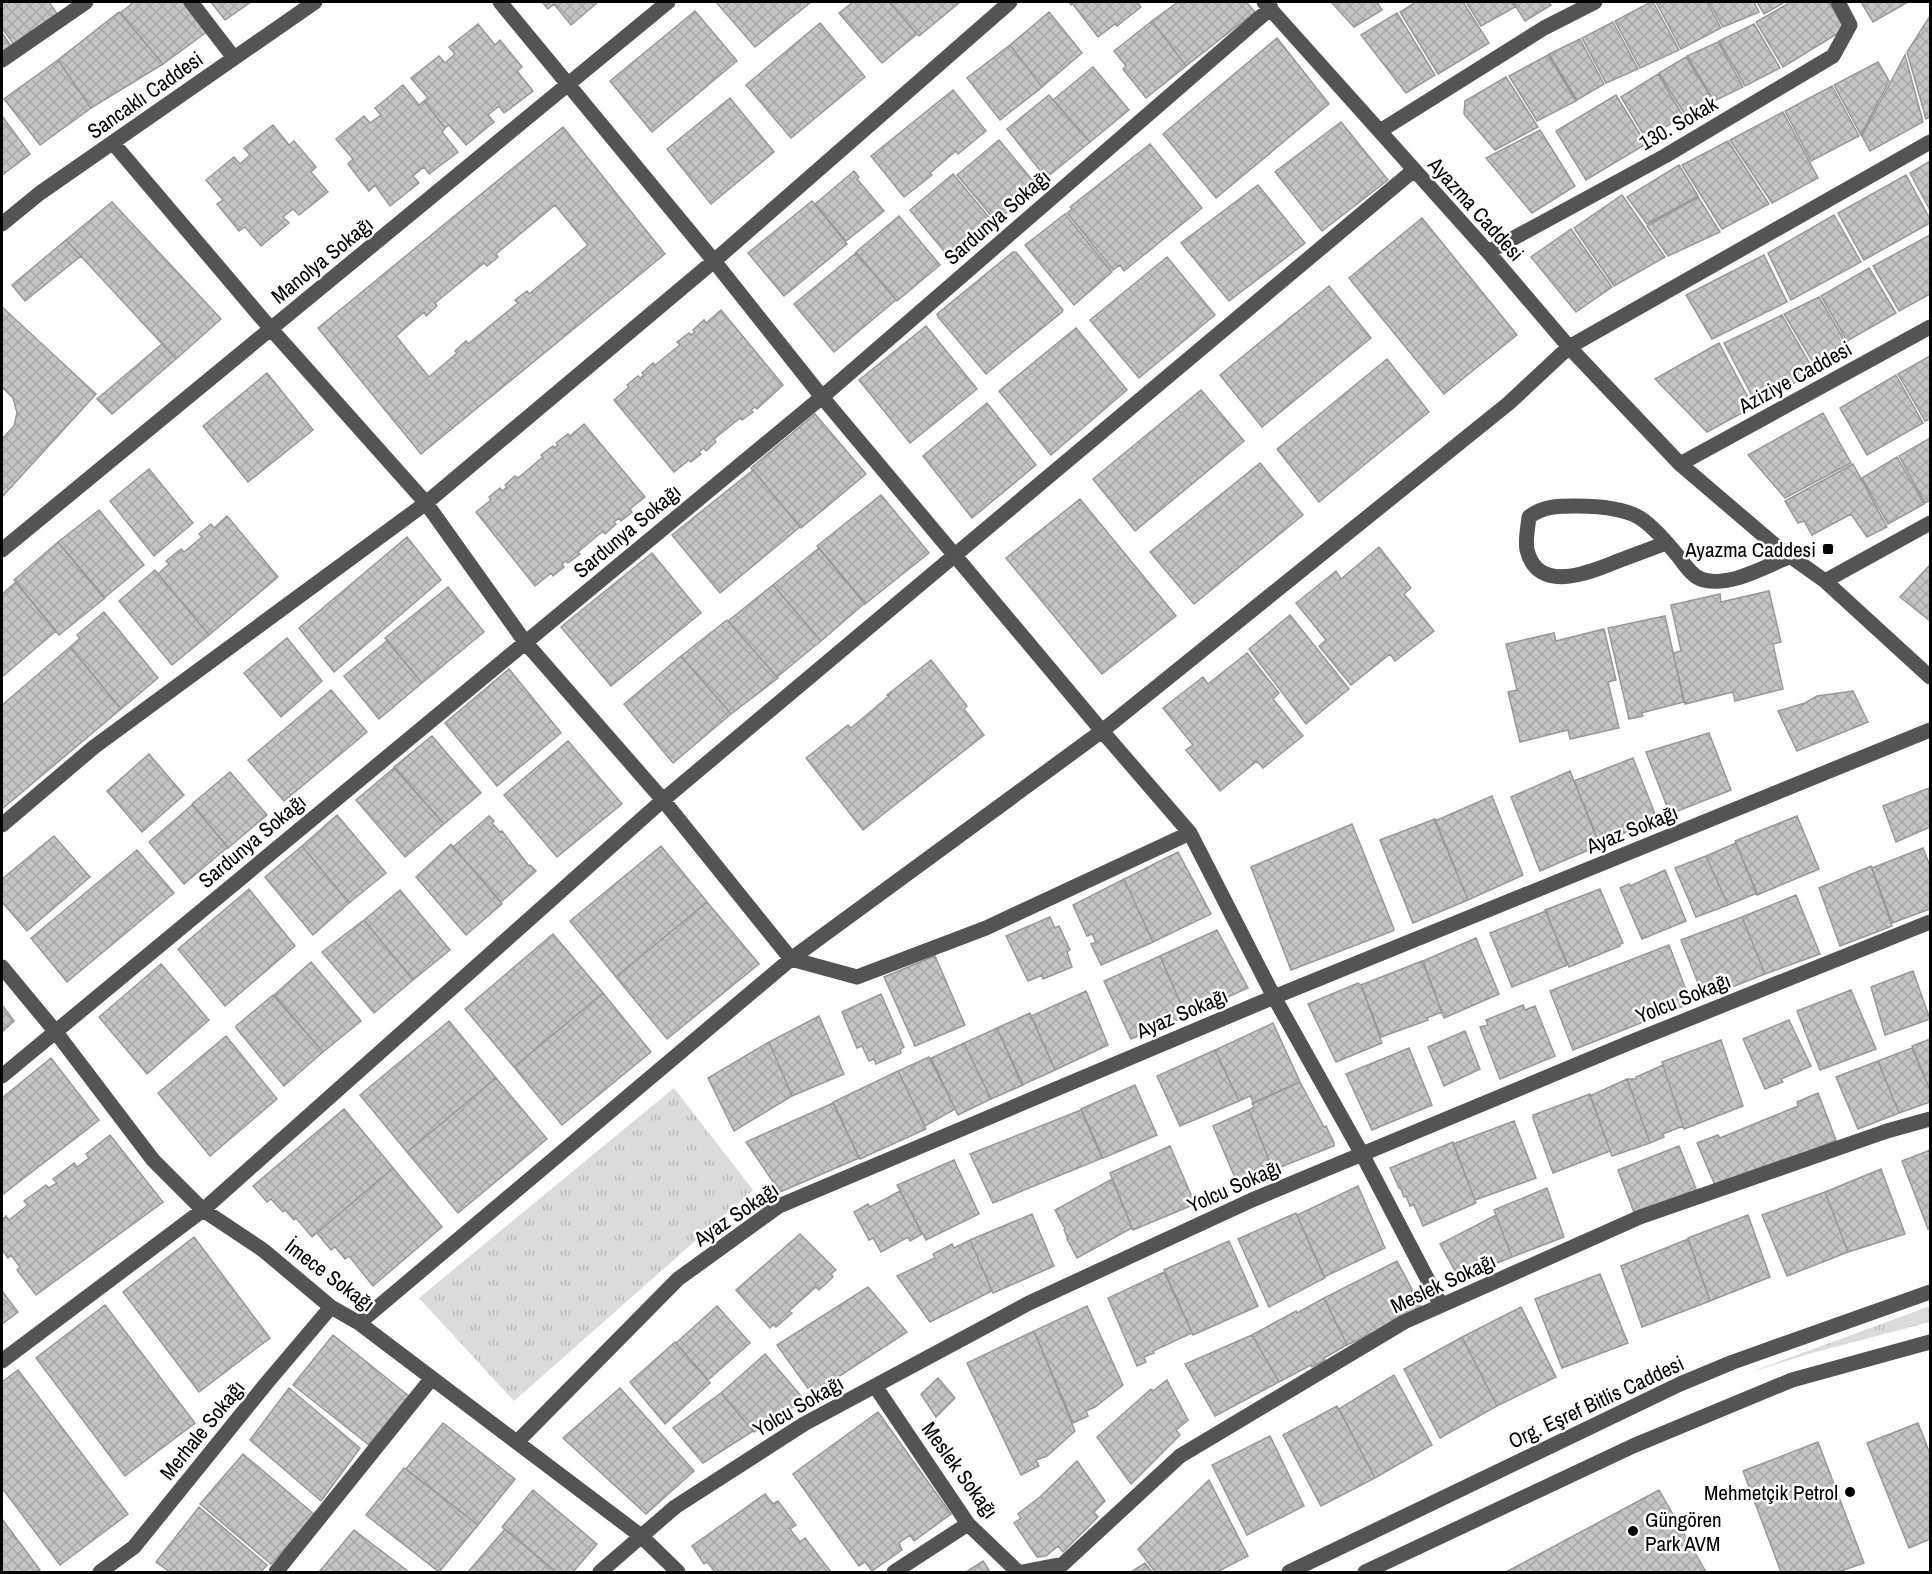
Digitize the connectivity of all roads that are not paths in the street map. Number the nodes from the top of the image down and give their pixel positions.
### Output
1 (86, 2) edge
2 (191, 2) edge
3 (315, 2) edge
4 (500, 2) edge
5 (668, 2) edge
6 (1011, 2) edge
7 (1595, 2) edge
8 (1838, 2) edge
9 (1268, 5) edge
10 (234, 58) junction
11 (2, 60) edge
12 (568, 84) junction
13 (1380, 132) junction
14 (1930, 142) edge
15 (113, 143) junction
16 (1414, 170) junction
17 (2, 224) edge
18 (1488, 252) junction
19 (714, 261) junction
20 (1930, 327) edge
21 (271, 328) junction
22 (1569, 347) junction
23 (822, 397) junction
24 (1680, 464) junction
25 (426, 503) junction
26 (1930, 523) edge
27 (1666, 543) junction
28 (2, 550) edge
29 (955, 555) junction
30 (1791, 556) junction
31 (1825, 581) junction
32 (525, 642) junction
33 (1930, 677) edge
34 (1930, 730) edge
35 (1102, 731) junction
36 (663, 800) junction
37 (2, 825) edge
38 (1190, 833) junction
39 (1930, 922) edge
40 (791, 959) junction
41 (2, 967) edge
42 (1274, 997) junction
43 (54, 1031) junction
44 (2, 1076) edge
45 (1930, 1119) edge
46 (1362, 1154) junction
47 (203, 1210) junction
48 (1930, 1292) edge
49 (1441, 1305) junction
50 (331, 1307) junction
51 (358, 1323) junction
52 (1930, 1341) edge
53 (2, 1361) edge
54 (432, 1378) junction
55 (875, 1386) junction
56 (517, 1442) junction
57 (968, 1524) junction
58 (641, 1536) junction
59 (100, 1572) edge
60 (276, 1572) edge
61 (600, 1572) edge
62 (678, 1572) edge
63 (894, 1572) edge
64 (1020, 1572) edge
65 (1289, 1572) edge
66 (1365, 1572) edge

1 - 11 street
2 - 10 street
3 - 10 street, Sancaklı Caddesi
4 - 12 street
5 - 12 street, Manolya Sokağı
6 - 19 street
7 - 13 street
8 - 18 street, 130. Sokak
9 - 13 street, Ayazma Caddesi
9 - 23 street, Sardunya Sokağı
10 - 15 street, Sancaklı Caddesi
12 - 19 street
12 - 21 street, Manolya Sokağı
13 - 16 street, Ayazma Caddesi
14 - 22 street
15 - 17 street, Sancaklı Caddesi
15 - 21 street
16 - 18 street, Ayazma Caddesi
16 - 29 street
18 - 22 street, Ayazma Caddesi
19 - 23 street
19 - 25 street
20 - 24 street, Aziziye Caddesi
21 - 25 street
21 - 28 street, Manolya Sokağı
22 - 24 street, Ayazma Caddesi
22 - 35 street
23 - 29 street
23 - 32 street, Sardunya Sokağı
24 - 30 street, Ayazma Caddesi
25 - 32 street
25 - 37 street
26 - 31 street
27 - 27 street
27 - 30 street
29 - 35 street
29 - 36 street
30 - 31 street, Ayazma Caddesi
31 - 33 street, Ayazma Caddesi
32 - 36 street
32 - 43 street, Sardunya Sokağı
34 - 42 street, Ayaz Sokağı
35 - 38 street
35 - 40 street
36 - 40 street
36 - 47 street
38 - 40 street
38 - 42 street
39 - 46 street, Yolcu Sokağı
40 - 51 street
41 - 43 street, İmece Sokağı
42 - 46 street
42 - 56 street, Ayaz Sokağı
43 - 44 street, Sardunya Sokağı
43 - 47 street, İmece Sokağı
45 - 49 street, Meslek Sokağı
46 - 49 street
46 - 55 street, Yolcu Sokağı
47 - 50 street, İmece Sokağı
47 - 53 street
48 - 65 street, Org. Eşref Bitlis Caddesi
49 - 64 street, Meslek Sokağı
50 - 51 street, İmece Sokağı
50 - 59 street, Merhale Sokağı
51 - 54 street, İmece Sokağı
52 - 66 street
54 - 56 street, İmece Sokağı
54 - 60 street
55 - 57 street, Meslek Sokağı
55 - 58 street, Yolcu Sokağı
56 - 58 street, İmece Sokağı
57 - 63 street
57 - 64 street, Meslek Sokağı
58 - 61 street, Yolcu Sokağı
58 - 62 street, İmece Sokağı

